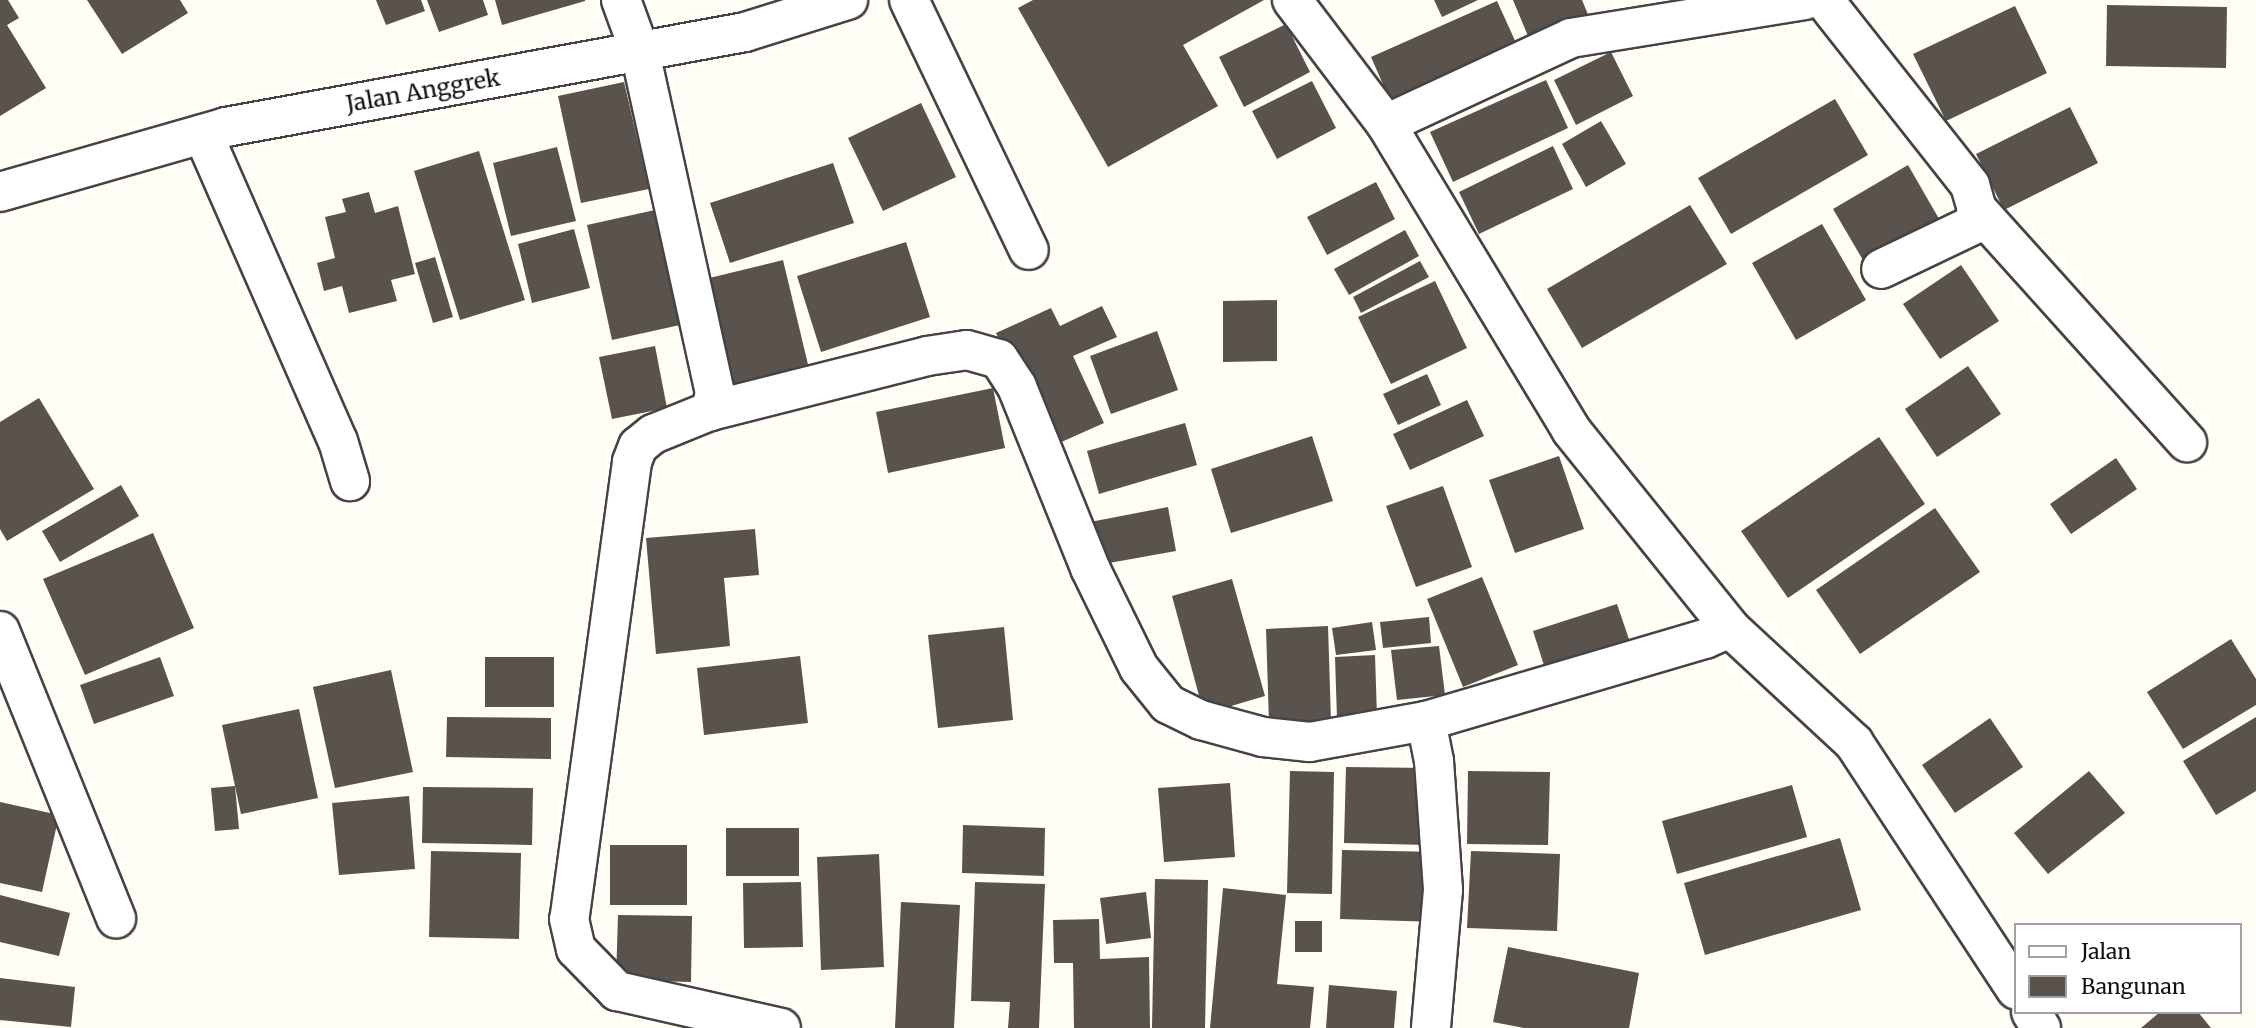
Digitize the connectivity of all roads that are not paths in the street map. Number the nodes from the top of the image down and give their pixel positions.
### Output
1 (621, 0) edge
2 (848, 0) edge
3 (909, 0) edge
4 (1292, 0) edge
5 (1805, 0) edge
6 (1824, 0) edge
7 (640, 52) junction
8 (1386, 124) junction
9 (204, 134) junction
10 (0, 192) edge
11 (1977, 209) junction
12 (1029, 250) dead end
13 (1881, 269) dead end
14 (710, 411) junction
15 (2188, 442) dead end
16 (350, 481) dead end
17 (1730, 628) junction
18 (0, 631) edge
19 (1426, 721) junction
20 (116, 918) dead end
21 (2014, 987) edge
22 (781, 1028) edge
23 (1431, 1028) edge

1 - 7 street
2 - 7 street, Jalan Anggrek
3 - 12 street
4 - 8 street
5 - 8 street
6 - 11 street
7 - 9 street, Jalan Anggrek
7 - 14 street
8 - 17 street
9 - 10 street, Jalan Anggrek
9 - 16 street
11 - 13 street
11 - 15 street
14 - 19 street
14 - 22 street
17 - 19 street
17 - 21 street
18 - 20 street
19 - 23 street

